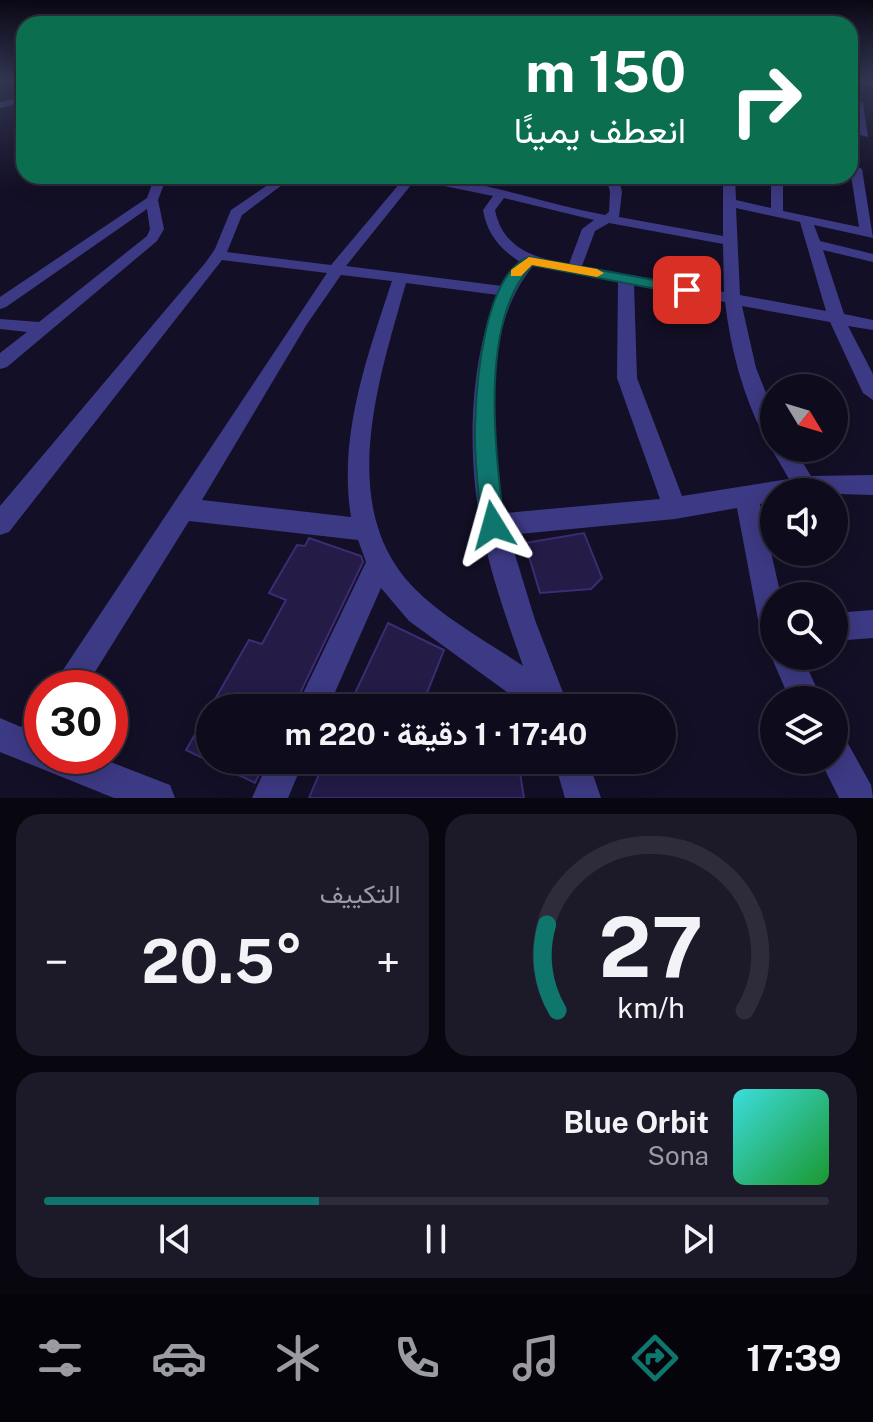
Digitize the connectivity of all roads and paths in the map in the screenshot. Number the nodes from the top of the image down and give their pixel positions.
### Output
1 (861, 117) edge
2 (869, 136) edge
3 (158, 184) edge
4 (277, 184) edge
5 (406, 184) edge
6 (453, 184) edge
7 (613, 184) edge
8 (730, 184) edge
9 (777, 184) edge
10 (857, 184) edge
11 (497, 193) junction
12 (152, 200) junction
13 (731, 203) junction
14 (777, 213) junction
15 (610, 218) junction
16 (806, 220) junction
17 (869, 233) edge
18 (730, 241) junction
19 (813, 244) junction
20 (218, 255) junction
21 (873, 258) edge
22 (529, 261) junction
23 (574, 269) junction
24 (335, 270) junction
25 (626, 278) junction
26 (400, 279) junction
27 (505, 291) junction
28 (733, 300) junction
29 (0, 304) edge
30 (837, 320) junction
31 (0, 324) edge
32 (873, 325) edge
33 (42, 328) junction
34 (0, 363) edge
35 (873, 393) edge
36 (760, 403) edge
37 (848, 485) edge
38 (873, 485) edge
39 (760, 495) edge
40 (747, 498) junction
41 (675, 508) junction
42 (183, 509) junction
43 (0, 524) edge
44 (493, 525) junction
45 (368, 530) junction
46 (380, 561) junction
47 (764, 582) edge
48 (873, 624) edge
49 (848, 626) edge
50 (79, 670) edge
51 (318, 694) edge
52 (536, 694) edge
53 (549, 694) edge
54 (103, 774) edge
55 (281, 774) edge
56 (575, 774) edge
57 (845, 774) edge
58 (157, 798) edge
59 (270, 798) edge
60 (583, 798) edge
61 (858, 798) edge

1 - 2 street
3 - 12 street
4 - 20 street
5 - 24 street
6 - 11 street
7 - 15 street
8 - 13 street
9 - 14 street
10 - 17 street
11 - 15 street
11 - 22 street
12 - 29 street
12 - 33 street
13 - 14 street
13 - 18 street
14 - 16 street
15 - 18 street
15 - 23 street
16 - 17 street
16 - 19 street
18 - 28 street
19 - 21 street
19 - 30 street
20 - 24 street
20 - 43 street
22 - 23 street
22 - 27 street
23 - 25 street
24 - 26 street
24 - 42 street
25 - 28 street
25 - 41 street
26 - 27 street
26 - 45 street
27 - 44 street
28 - 30 street
28 - 36 street
30 - 32 street
30 - 35 street
31 - 33 street
33 - 34 street
37 - 38 street
39 - 40 street
40 - 41 street
40 - 47 street
41 - 44 street
42 - 45 street
42 - 50 street
44 - 53 street
45 - 46 street
46 - 51 street
46 - 52 street
48 - 49 street
54 - 58 street
55 - 59 street
56 - 60 street
57 - 61 street

